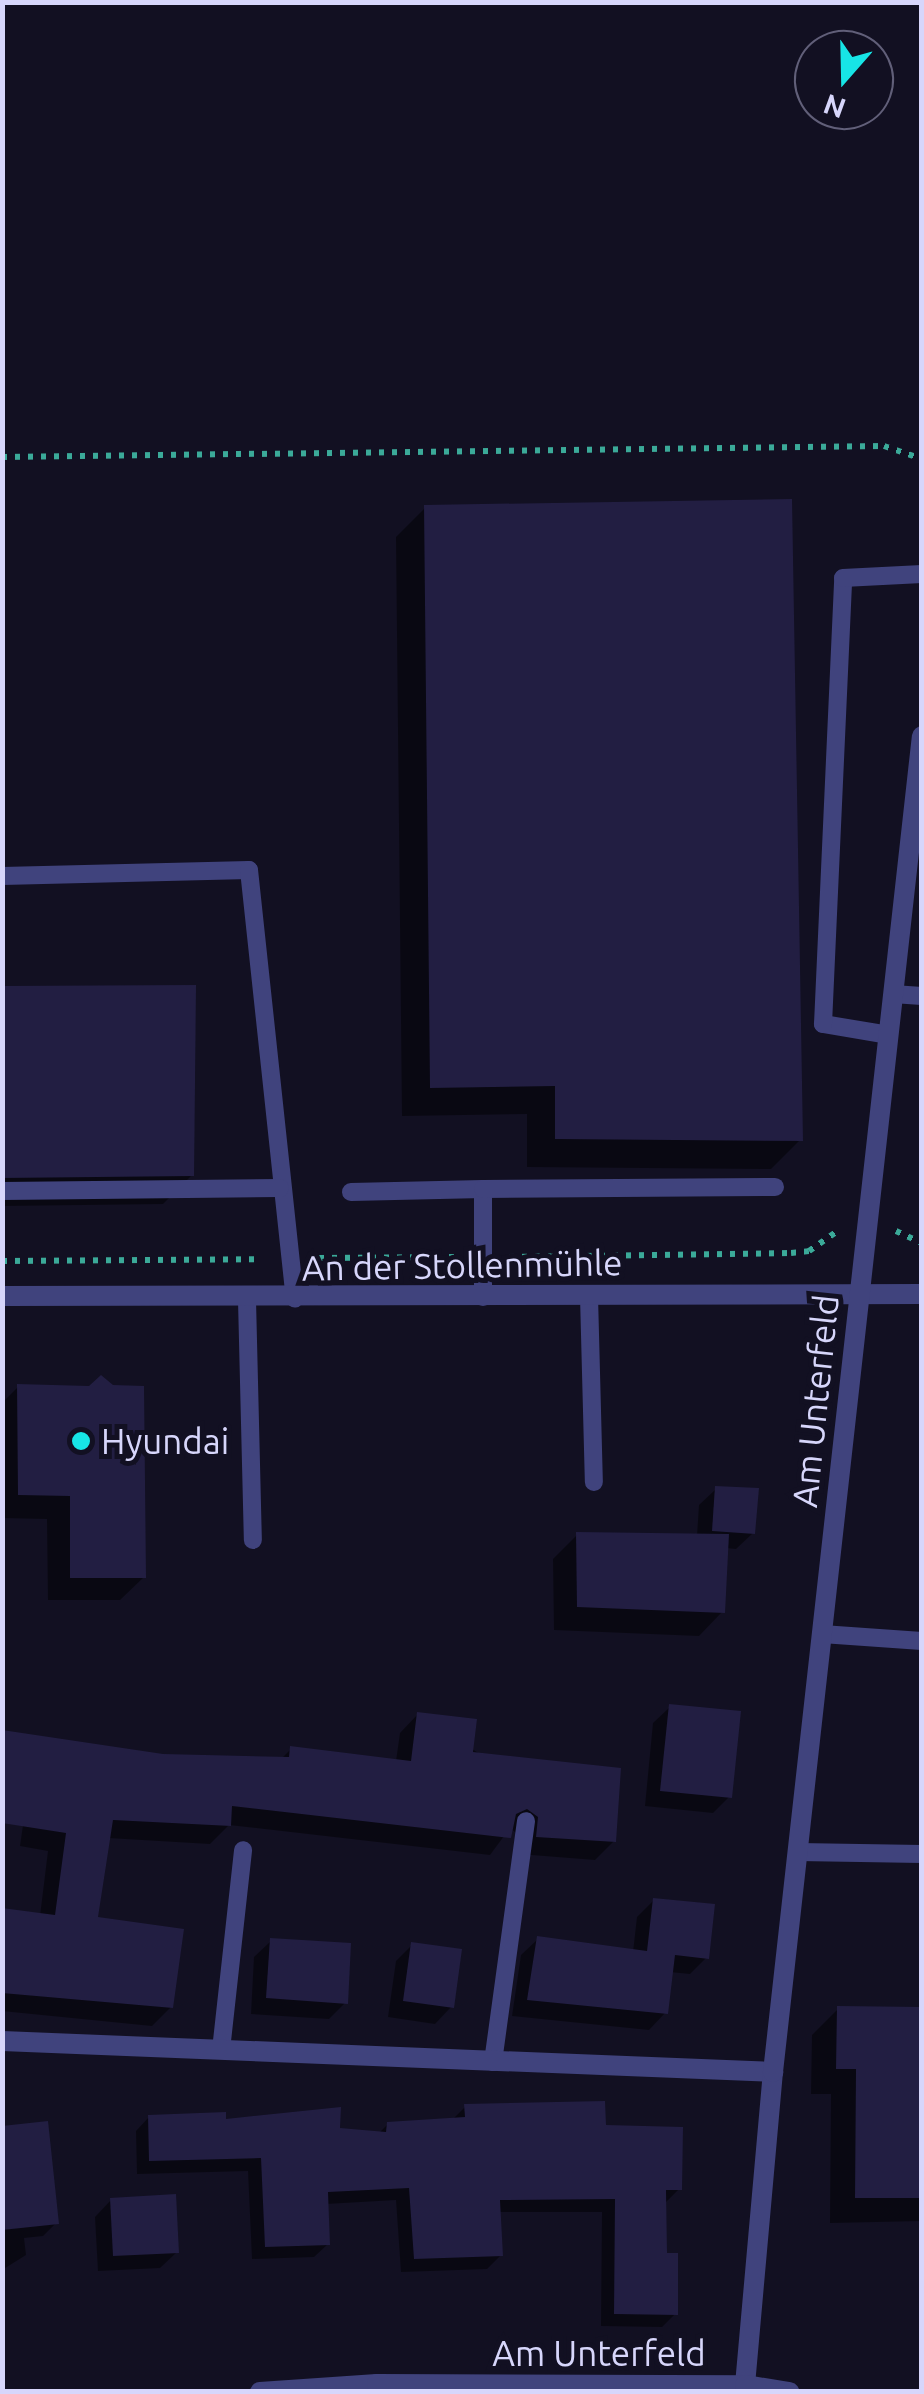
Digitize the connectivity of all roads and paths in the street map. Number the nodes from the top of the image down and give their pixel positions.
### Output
1 (2, 456) edge
2 (922, 459) edge
3 (922, 574) edge
4 (922, 736) edge
5 (2, 876) edge
6 (893, 994) junction
7 (922, 996) edge
8 (889, 1034) junction
9 (774, 1187) dead end
10 (280, 1188) junction
11 (483, 1188) junction
12 (2, 1191) edge
13 (351, 1192) dead end
14 (922, 1294) edge
15 (858, 1295) junction
16 (2, 1296) edge
17 (589, 1296) junction
18 (483, 1298) junction
19 (296, 1299) junction
20 (246, 1300) junction
21 (594, 1482) dead end
22 (253, 1540) dead end
23 (822, 1634) junction
24 (922, 1640) edge
25 (526, 1821) dead end
26 (242, 1850) dead end
27 (798, 1852) junction
28 (922, 1854) edge
29 (2, 2041) edge
30 (221, 2050) junction
31 (493, 2062) junction
32 (773, 2072) junction
33 (745, 2385) junction
34 (260, 2392) edge
35 (789, 2392) edge

1 - 2 path
3 - 8 lane
4 - 6 street, Am Unterfeld
5 - 10 lane
6 - 7 lane
6 - 8 street, Am Unterfeld
8 - 15 street, Am Unterfeld
9 - 11 lane
10 - 12 lane
10 - 19 lane
11 - 13 lane
11 - 18 lane
14 - 15 street, An der Stollenmühle
15 - 17 street, An der Stollenmühle
15 - 23 street, Am Unterfeld
16 - 20 street, An der Stollenmühle
17 - 18 street, An der Stollenmühle
17 - 21 lane
18 - 19 street, An der Stollenmühle
19 - 20 street, An der Stollenmühle
20 - 22 lane
23 - 24 lane
23 - 27 street, Am Unterfeld
25 - 31 lane
26 - 30 lane
27 - 28 lane
27 - 32 street, Am Unterfeld
29 - 30 street
30 - 31 street
31 - 32 street
32 - 33 street, Am Unterfeld
33 - 34 street, Am Unterfeld
33 - 35 street

